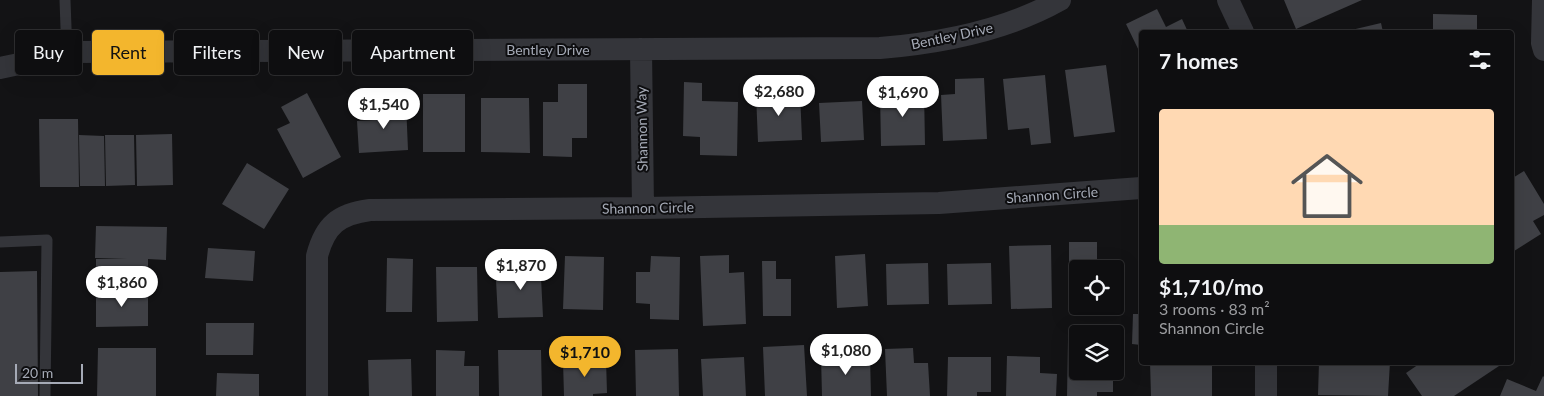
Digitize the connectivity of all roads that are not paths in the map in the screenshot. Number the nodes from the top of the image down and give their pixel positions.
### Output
1 (65, 0) edge
2 (1060, 0) edge
3 (1228, 0) edge
4 (1543, 0) edge
5 (66, 30) edge
6 (1242, 30) edge
7 (641, 50) junction
8 (1544, 50) edge
9 (82, 52) edge
10 (15, 65) edge
11 (0, 68) edge
12 (1139, 188) edge
13 (643, 208) junction
14 (0, 242) edge
15 (1266, 365) edge
16 (45, 396) edge
17 (317, 396) edge
18 (1266, 396) edge

1 - 5 lane
2 - 7 street, Bentley Drive
3 - 6 street
4 - 8 street
7 - 9 street, Bentley Drive
7 - 13 street, Shannon Way
10 - 11 street, Bentley Drive
12 - 13 street, Shannon Circle
13 - 17 street, Shannon Circle
14 - 16 lane
15 - 18 street

